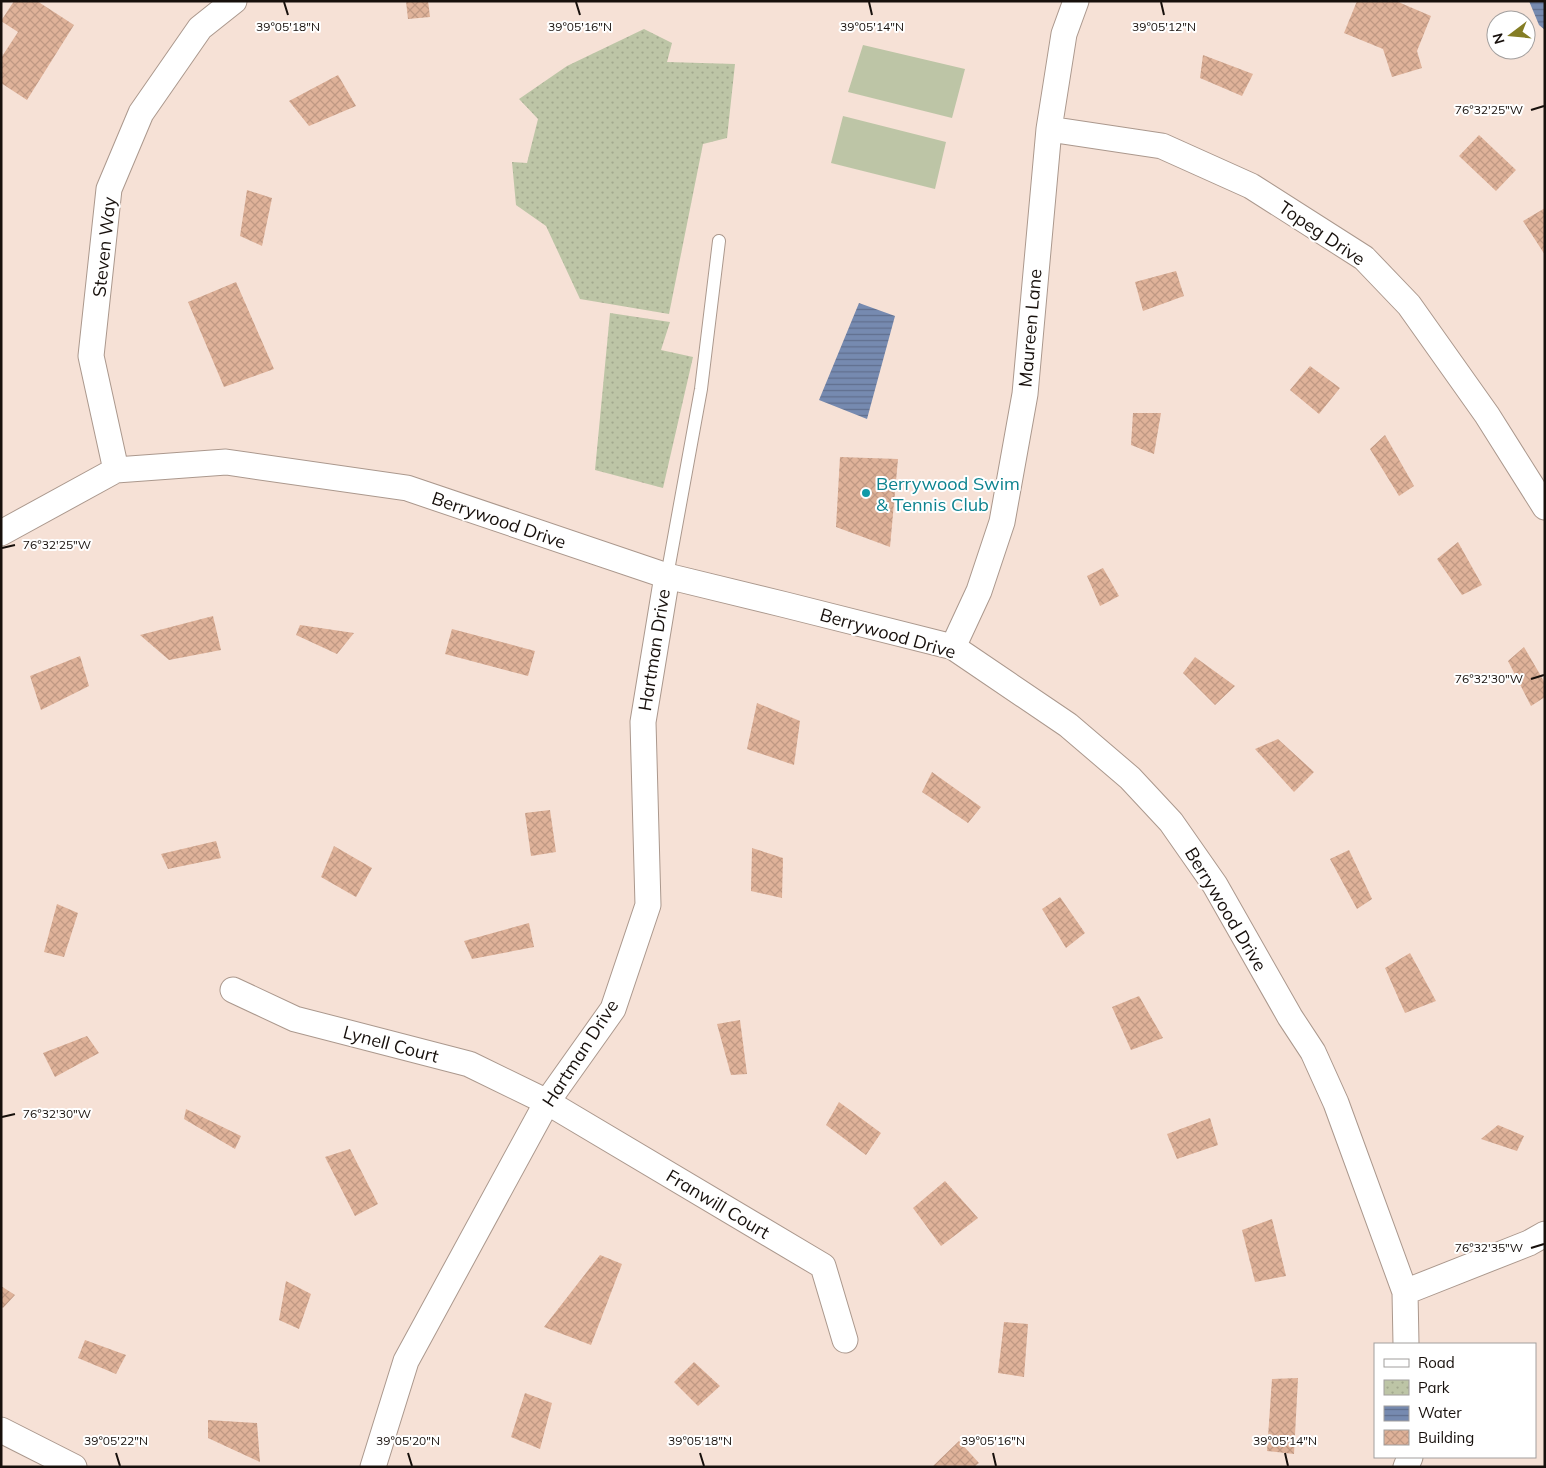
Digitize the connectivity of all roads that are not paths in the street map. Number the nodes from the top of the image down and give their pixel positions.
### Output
1 (234, 1) edge
2 (1076, 1) edge
3 (1049, 129) junction
4 (719, 241) dead end
5 (116, 470) junction
6 (1545, 507) edge
7 (1, 533) edge
8 (667, 576) junction
9 (953, 647) junction
10 (233, 990) dead end
11 (547, 1102) junction
12 (1545, 1234) edge
13 (1404, 1292) junction
14 (845, 1340) dead end
15 (1406, 1343) edge
16 (1, 1430) edge
17 (74, 1467) edge
18 (373, 1467) edge

1 - 5 street, Steven Way
2 - 3 street, Maureen Lane
3 - 6 street, Topeg Drive
3 - 9 street, Maureen Lane
4 - 8 lane
5 - 7 street, Berrywood Drive
5 - 8 street, Berrywood Drive
8 - 9 street, Berrywood Drive
8 - 11 street, Hartman Drive
9 - 13 street, Berrywood Drive
10 - 11 street, Lynell Court
11 - 14 street, Franwill Court
11 - 18 street, Hartman Drive
12 - 13 street
13 - 15 street, Berrywood Drive
16 - 17 street

